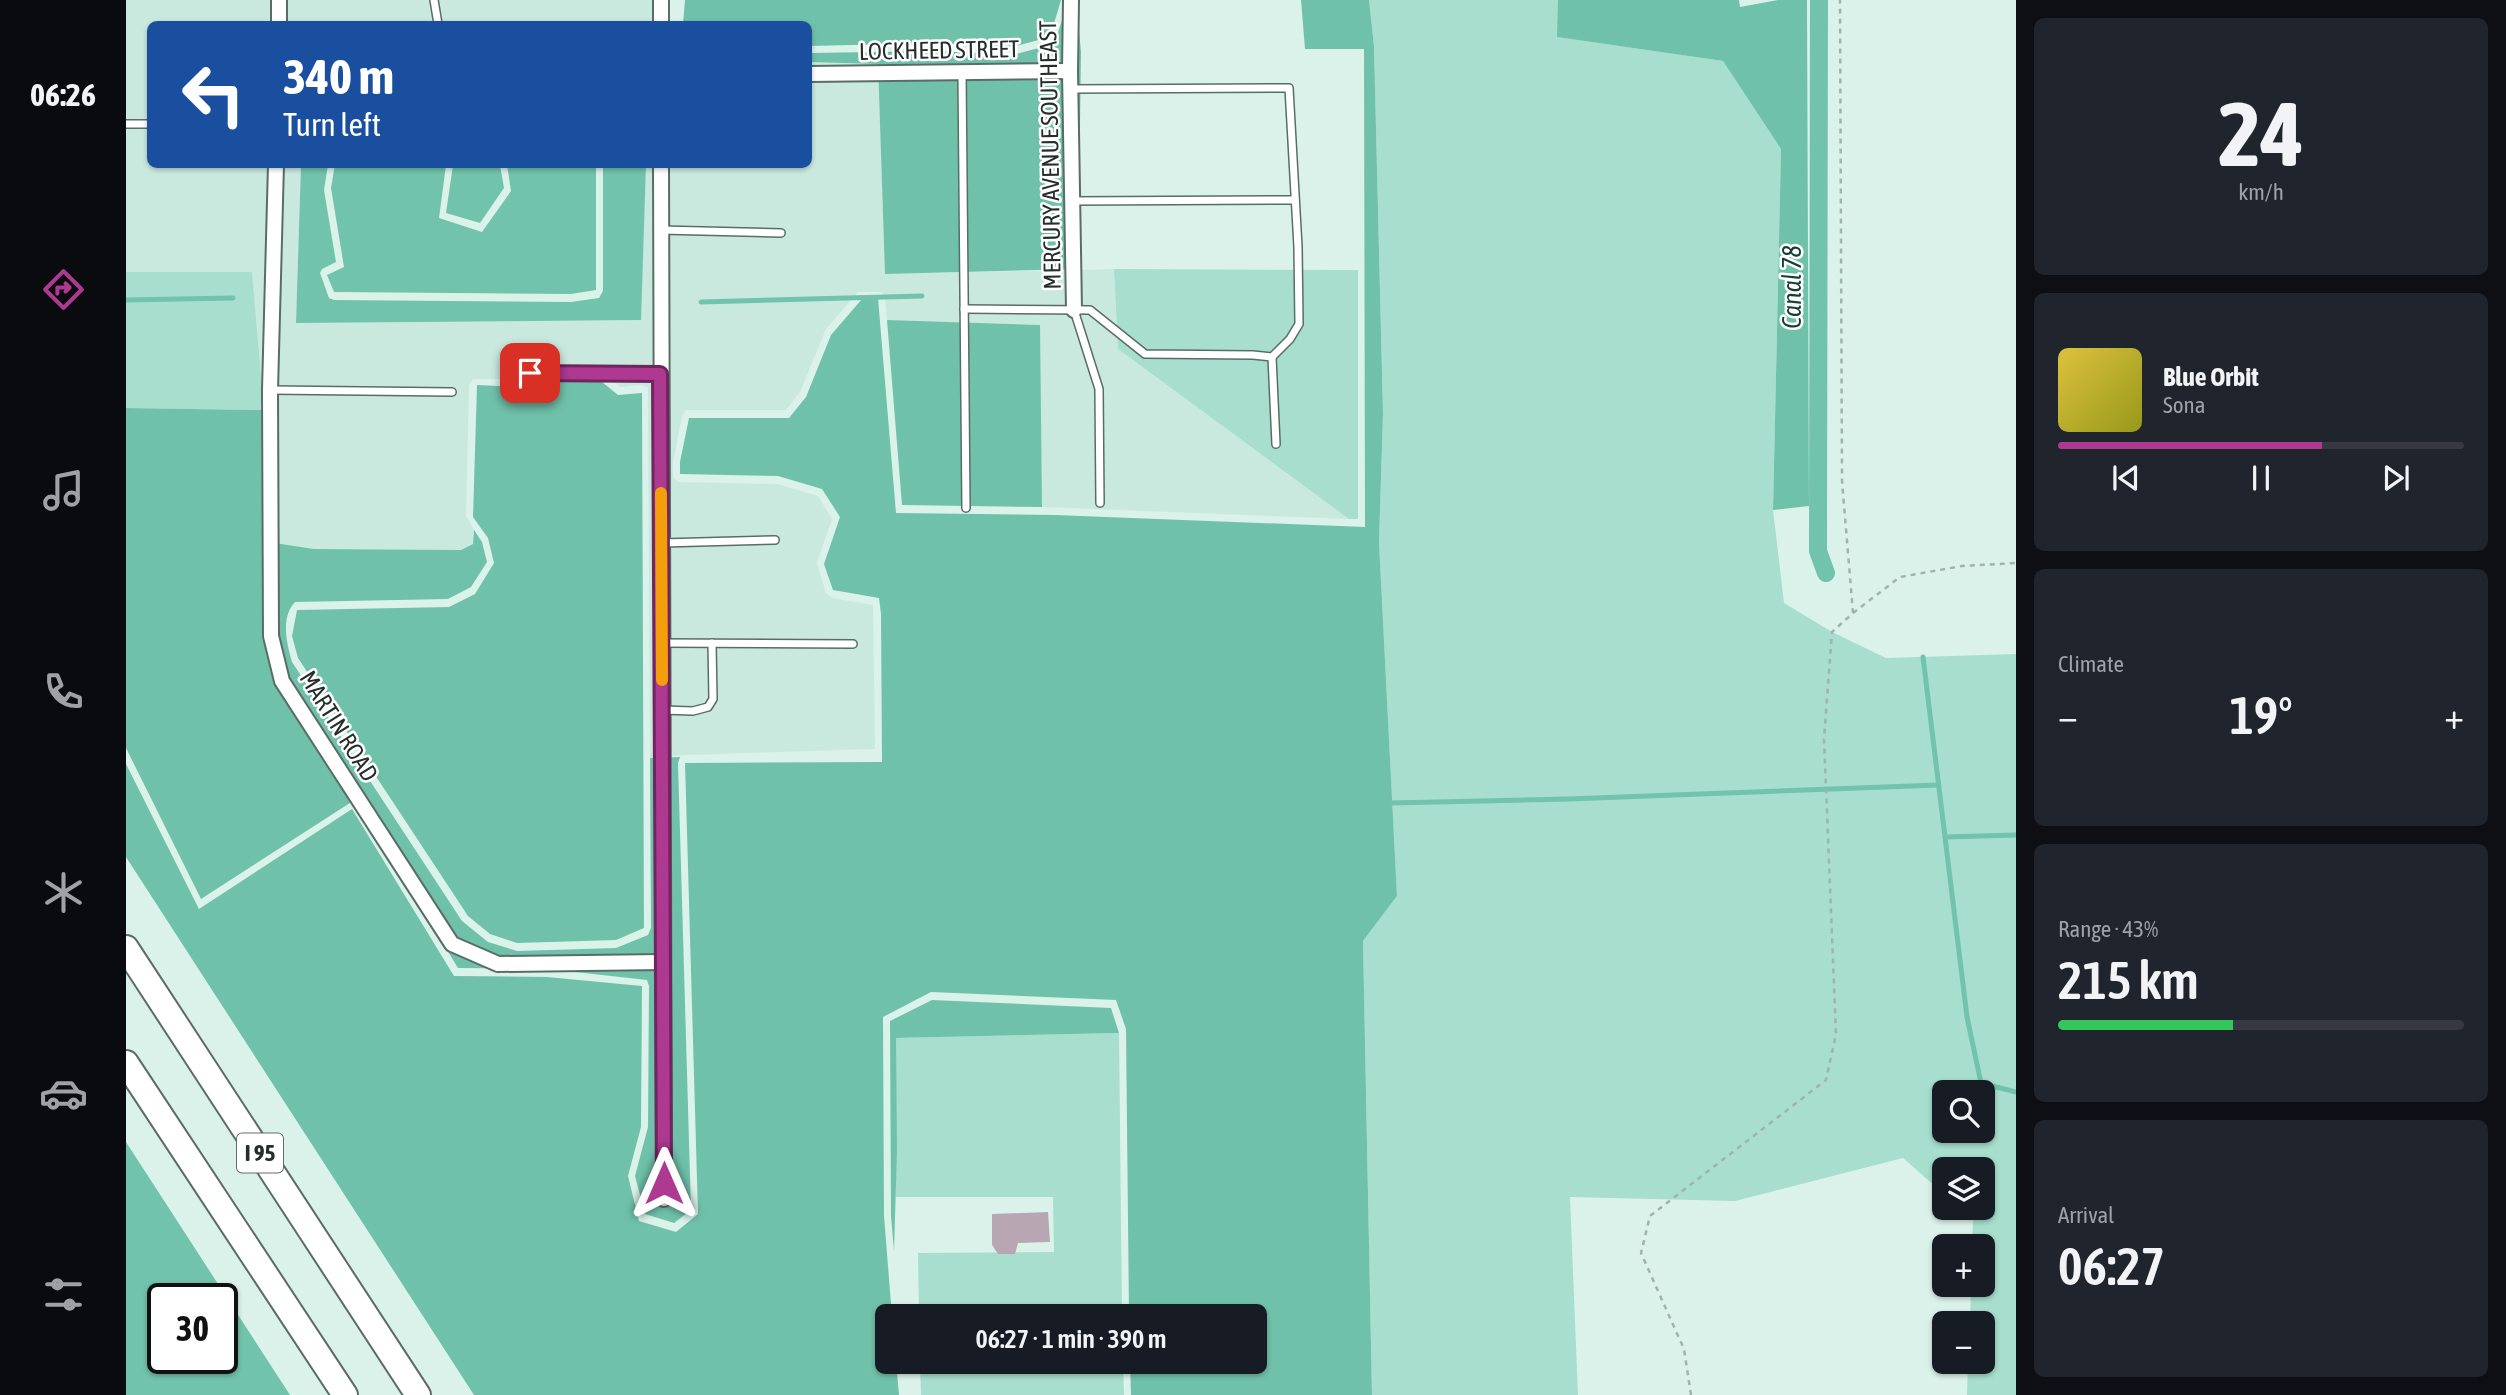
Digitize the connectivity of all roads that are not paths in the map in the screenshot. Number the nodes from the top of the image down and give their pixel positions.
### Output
1 (279, 0) edge
2 (434, 0) edge
3 (661, 0) edge
4 (1071, 0) edge
5 (279, 21) edge
6 (438, 21) edge
7 (661, 21) edge
8 (1070, 71) junction
9 (962, 72) junction
10 (812, 74) edge
11 (1070, 89) junction
12 (126, 124) edge
13 (147, 124) edge
14 (276, 168) edge
15 (660, 168) edge
16 (1295, 200) junction
17 (1072, 201) junction
18 (660, 229) junction
19 (781, 233) dead end
20 (964, 309) junction
21 (1074, 310) junction
22 (1272, 357) junction
23 (530, 373) dead end
24 (660, 374) junction
25 (270, 390) junction
26 (452, 392) dead end
27 (1276, 444) dead end
28 (1100, 503) dead end
29 (966, 508) dead end
30 (775, 540) dead end
31 (661, 543) junction
32 (661, 643) junction
33 (712, 643) junction
34 (853, 644) dead end
35 (662, 710) junction
36 (126, 948) edge
37 (663, 962) junction
38 (126, 1063) edge
39 (664, 1199) dead end
40 (345, 1395) edge
41 (418, 1395) edge

1 - 5 street
2 - 6 lane
3 - 7 street
4 - 8 street, MERCURY AVENUE SOUTHEAST
8 - 9 street, LOCKHEED STREET
8 - 11 street, MERCURY AVENUE SOUTHEAST
9 - 10 street, LOCKHEED STREET
9 - 20 lane
11 - 16 lane
11 - 17 street, MERCURY AVENUE SOUTHEAST
12 - 13 lane
14 - 25 street, MARTIN ROAD
15 - 18 street
16 - 17 lane
16 - 22 lane
17 - 21 street, MERCURY AVENUE SOUTHEAST
18 - 19 lane
18 - 24 street
20 - 21 lane
20 - 29 lane
21 - 22 lane
21 - 28 lane
22 - 27 lane
23 - 24 lane
24 - 31 street
25 - 26 lane
25 - 37 street, MARTIN ROAD
30 - 31 lane
31 - 32 street
32 - 33 lane
32 - 35 street
33 - 34 lane
33 - 35 lane
35 - 37 street
36 - 41 highway, I 95
37 - 39 street
38 - 40 highway, I 95

